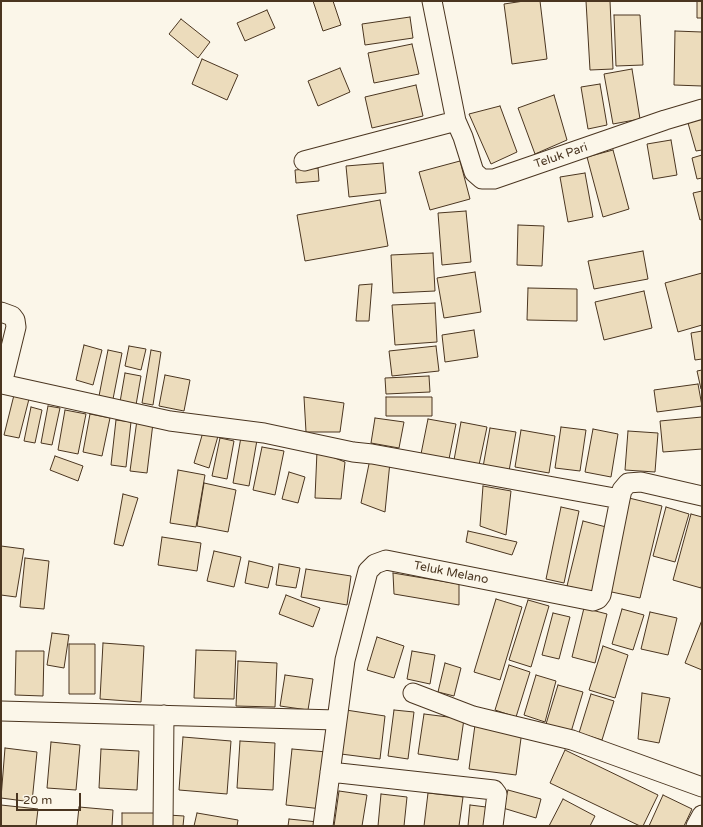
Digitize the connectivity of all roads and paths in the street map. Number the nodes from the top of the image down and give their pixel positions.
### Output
1 (432, 1) edge
2 (702, 109) edge
3 (456, 121) junction
4 (304, 161) dead end
5 (1, 312) edge
6 (702, 496) edge
7 (620, 499) junction
8 (413, 693) dead end
9 (1, 711) edge
10 (164, 715) junction
11 (337, 720) junction
12 (330, 772) junction
13 (702, 787) edge
14 (702, 815) edge
15 (163, 826) edge
16 (323, 826) edge
17 (493, 826) edge
18 (696, 826) edge

1 - 3 street, Teluk Pari
2 - 3 street, Teluk Pari
3 - 4 street
5 - 7 street
6 - 7 street, Teluk Melano
7 - 11 street, Teluk Melano
8 - 13 street
9 - 10 street
10 - 11 street
10 - 15 street
11 - 12 street, Teluk Melano
12 - 16 street, Teluk Melano
12 - 17 street
14 - 18 street

